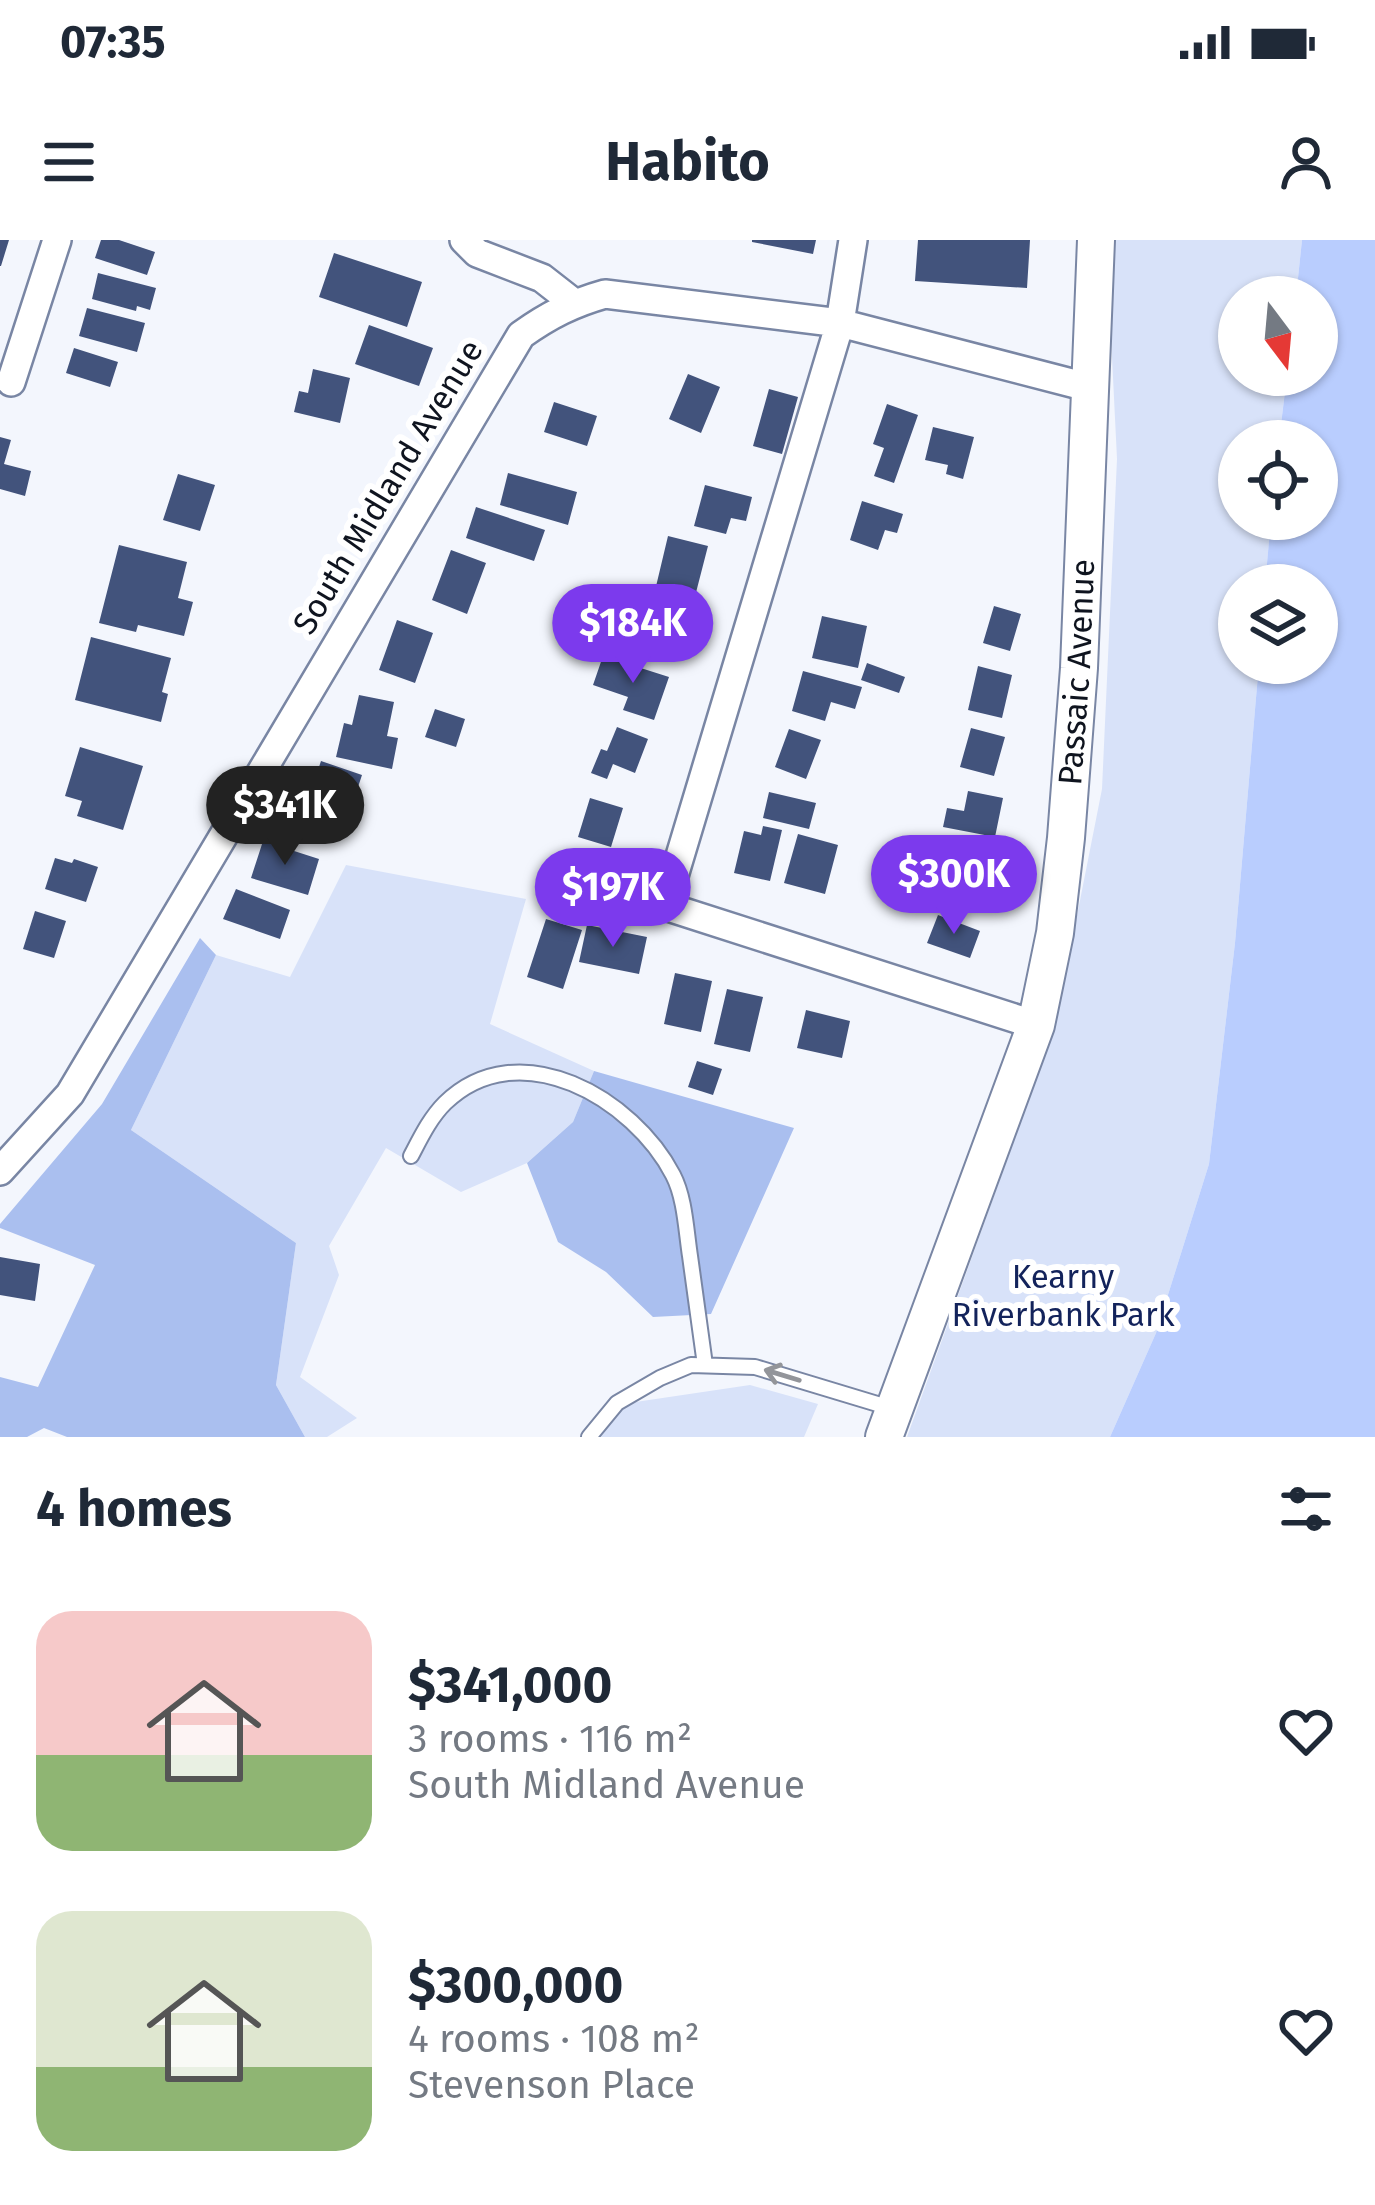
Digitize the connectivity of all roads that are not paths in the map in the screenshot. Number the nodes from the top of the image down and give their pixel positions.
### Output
1 (57, 240) edge
2 (464, 240) edge
3 (853, 240) edge
4 (1096, 240) edge
5 (574, 303) junction
6 (840, 323) junction
7 (11, 382) dead end
8 (1091, 388) junction
9 (1036, 1025) junction
10 (411, 1156) dead end
11 (0, 1172) edge
12 (705, 1365) junction
13 (889, 1423) edge
14 (590, 1437) edge

1 - 7 street
2 - 5 street
3 - 6 street
4 - 8 main road, Passaic Avenue
5 - 6 street, South Midland Avenue
5 - 11 street, South Midland Avenue
6 - 8 street, South Midland Avenue
6 - 9 street
8 - 9 main road, Passaic Avenue
9 - 13 main road, Passaic Avenue
10 - 12 lane
13 -> 12 lane
12 - 14 lane

